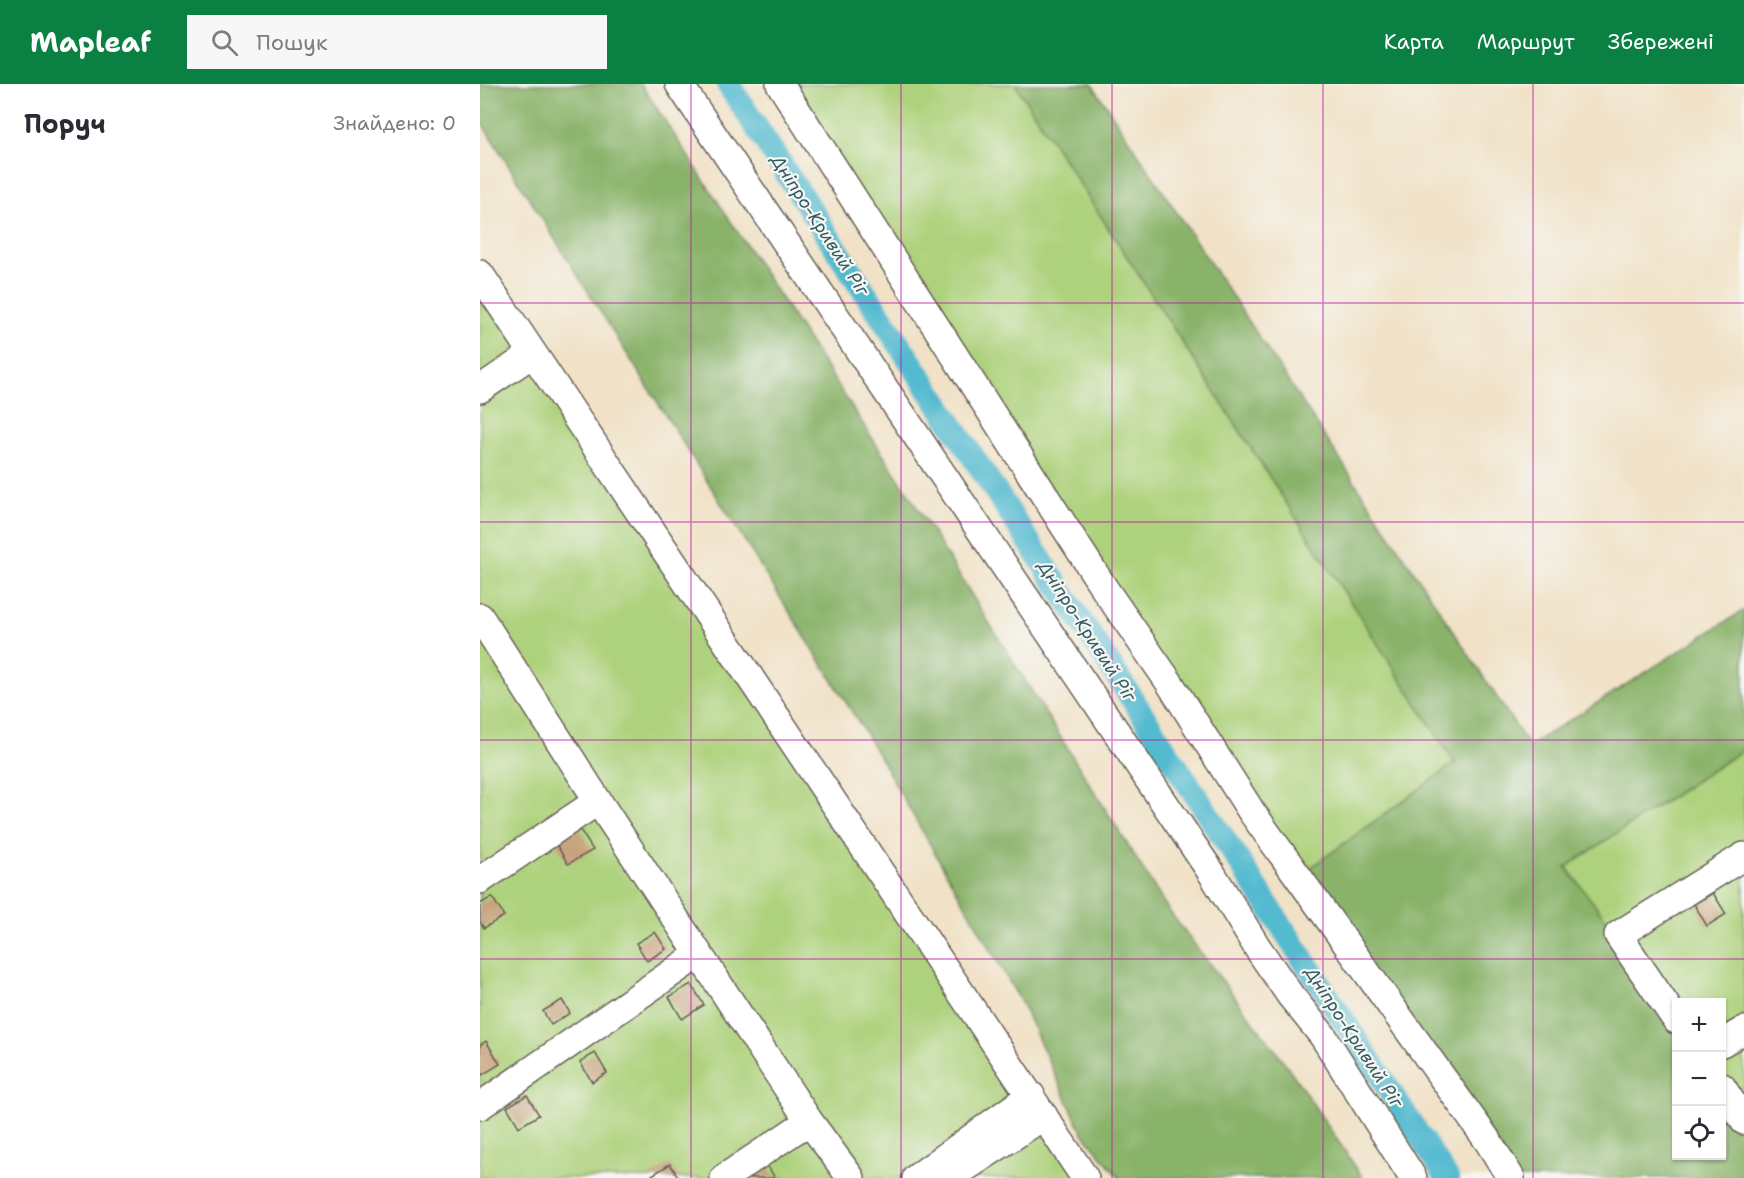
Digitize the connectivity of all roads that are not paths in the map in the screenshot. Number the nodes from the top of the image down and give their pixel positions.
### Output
1 (679, 84) edge
2 (780, 84) edge
3 (480, 274) edge
4 (532, 354) junction
5 (480, 389) edge
6 (483, 629) edge
7 (598, 801) junction
8 (1744, 856) edge
9 (480, 880) edge
10 (699, 954) junction
11 (1672, 1013) edge
12 (1744, 1029) edge
13 (1726, 1040) edge
14 (1726, 1093) edge
15 (480, 1106) edge
16 (1037, 1106) junction
17 (809, 1121) junction
18 (1744, 1121) edge
19 (724, 1178) edge
20 (851, 1178) edge
21 (916, 1178) edge
22 (950, 1178) edge
23 (1085, 1178) edge
24 (1413, 1178) edge
25 (1511, 1178) edge

1 - 24 street
2 - 25 street
3 - 4 street
4 - 5 street
4 - 16 street
6 - 7 street
7 - 9 street
7 - 10 street
8 - 11 street
10 - 15 street
10 - 17 street
12 - 13 street
14 - 18 street
16 - 21 street
16 - 22 street
16 - 23 street
17 - 19 street
17 - 20 street

